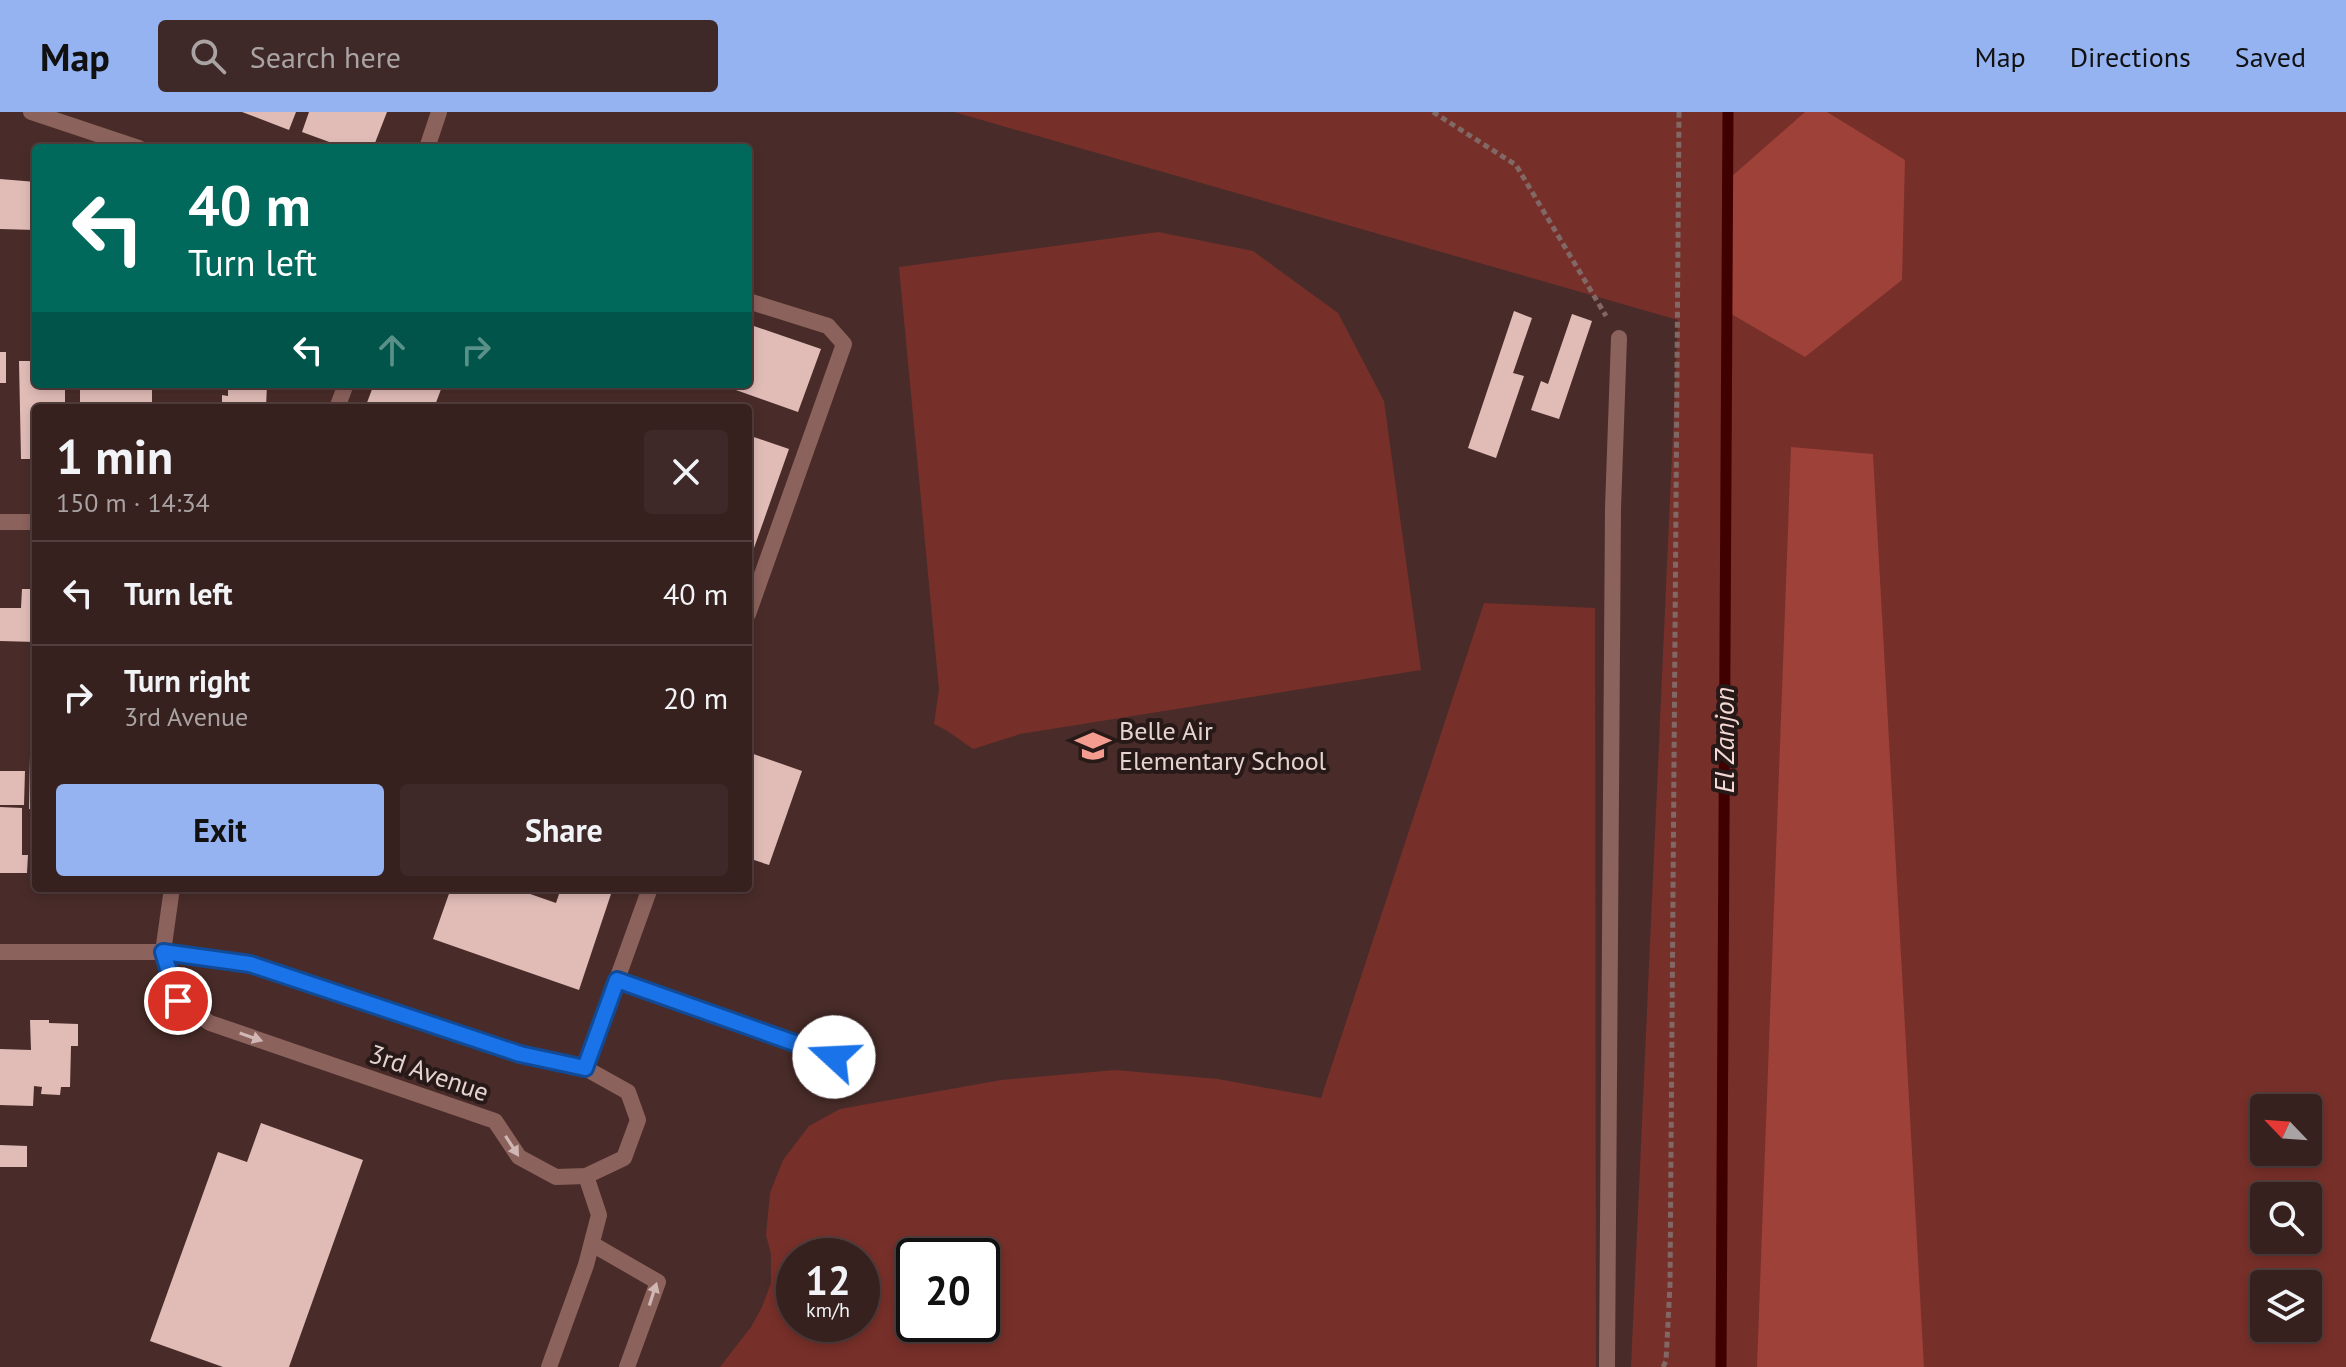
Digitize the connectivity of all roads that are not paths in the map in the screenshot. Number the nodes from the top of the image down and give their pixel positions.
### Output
1 (31, 112) edge
2 (439, 112) edge
3 (127, 144) edge
4 (428, 144) edge
5 (752, 302) edge
6 (1619, 338) road end
7 (0, 522) edge
8 (32, 522) edge
9 (752, 603) edge
10 (171, 892) edge
11 (649, 892) edge
12 (0, 952) edge
13 (163, 952) junction
14 (617, 980) junction
15 (834, 1057) dead end
16 (585, 1068) junction
17 (586, 1176) junction
18 (592, 1244) junction
19 (549, 1367) edge
20 (627, 1367) edge
21 (1607, 1367) edge

1 - 3 street
2 - 4 street
5 - 9 street
6 - 21 street
7 - 8 street
10 - 13 street
11 - 14 street
12 - 13 street, 3rd Avenue
13 - 16 street, 3rd Avenue
13 -> 17 street, 3rd Avenue
14 - 15 street
14 - 16 street
16 - 17 street, 3rd Avenue
17 - 18 street
18 - 19 street
20 -> 18 street

